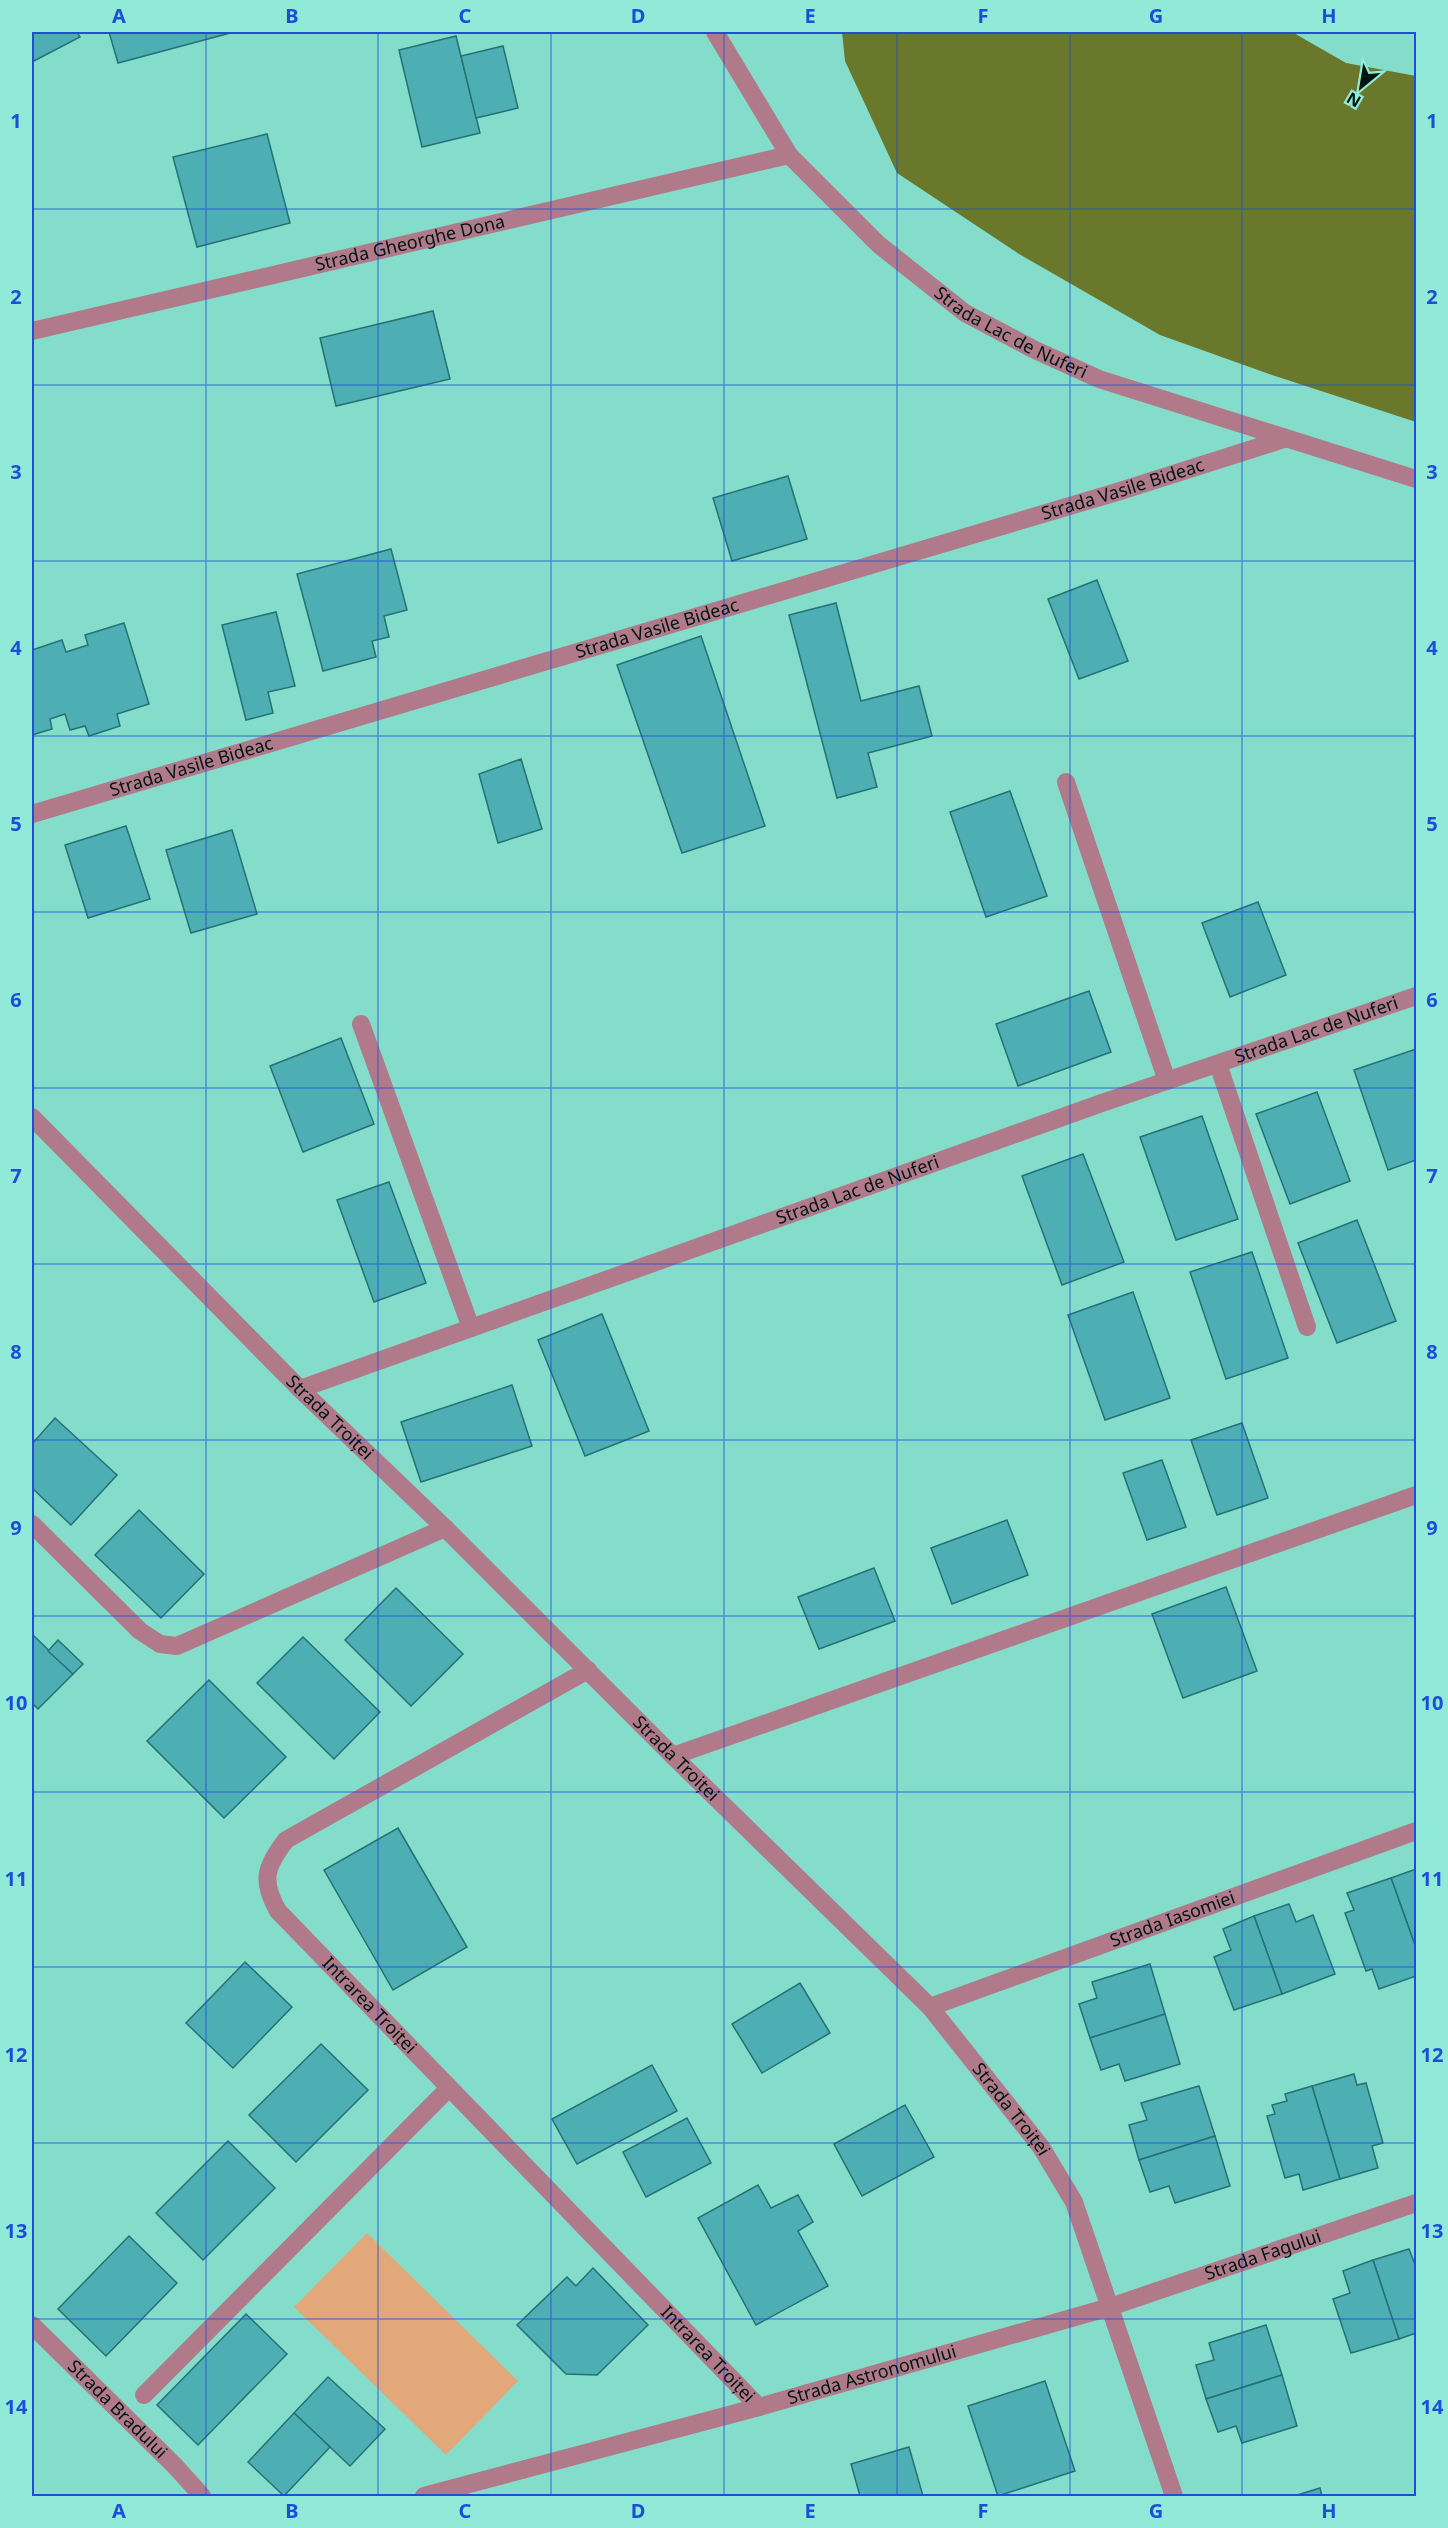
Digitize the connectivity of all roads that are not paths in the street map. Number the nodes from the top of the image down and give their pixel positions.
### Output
1 (715, 32) edge
2 (789, 155) junction
3 (32, 331) edge
4 (1284, 439) junction
5 (1416, 478) edge
6 (1066, 782) dead end
7 (32, 814) edge
8 (1416, 996) edge
9 (361, 1024) dead end
10 (1218, 1064) junction
11 (1167, 1081) junction
12 (32, 1117) edge
13 (471, 1328) junction
14 (1307, 1328) dead end
15 (300, 1389) junction
16 (1416, 1495) edge
17 (32, 1524) edge
18 (446, 1528) junction
19 (588, 1670) junction
20 (673, 1756) junction
21 (1416, 1831) edge
22 (930, 2007) junction
23 (449, 2088) junction
24 (1416, 2203) edge
25 (1110, 2307) junction
26 (32, 2325) edge
27 (144, 2395) dead end
28 (759, 2407) junction
29 (202, 2496) edge
30 (424, 2496) edge
31 (1174, 2496) edge

1 - 2 street, Strada Lac de Nuferi
2 - 3 street, Strada Gheorghe Dona
2 - 4 street, Strada Lac de Nuferi
4 - 5 street, Strada Lac de Nuferi
4 - 7 street, Strada Vasile Bideac
6 - 11 street
8 - 10 street, Strada Lac de Nuferi
9 - 13 street
10 - 11 street, Strada Lac de Nuferi
10 - 14 street
11 - 13 street, Strada Lac de Nuferi
12 - 15 street, Strada Troiței
13 - 15 street, Strada Lac de Nuferi
15 - 18 street, Strada Troiței
16 - 20 street
17 - 18 street
18 - 19 street, Strada Troiței
19 - 20 street, Strada Troiței
19 - 23 street, Intrarea Troiței
20 - 22 street, Strada Troiței
21 - 22 street, Strada Iasomiei
22 - 25 street, Strada Troiței
23 - 27 street
23 - 28 street, Intrarea Troiței
24 - 25 street, Strada Fagului
25 - 28 street, Strada Astronomului
25 - 31 street, Strada Troiței
26 - 29 street, Strada Bradului
28 - 30 street, Strada Astronomului

